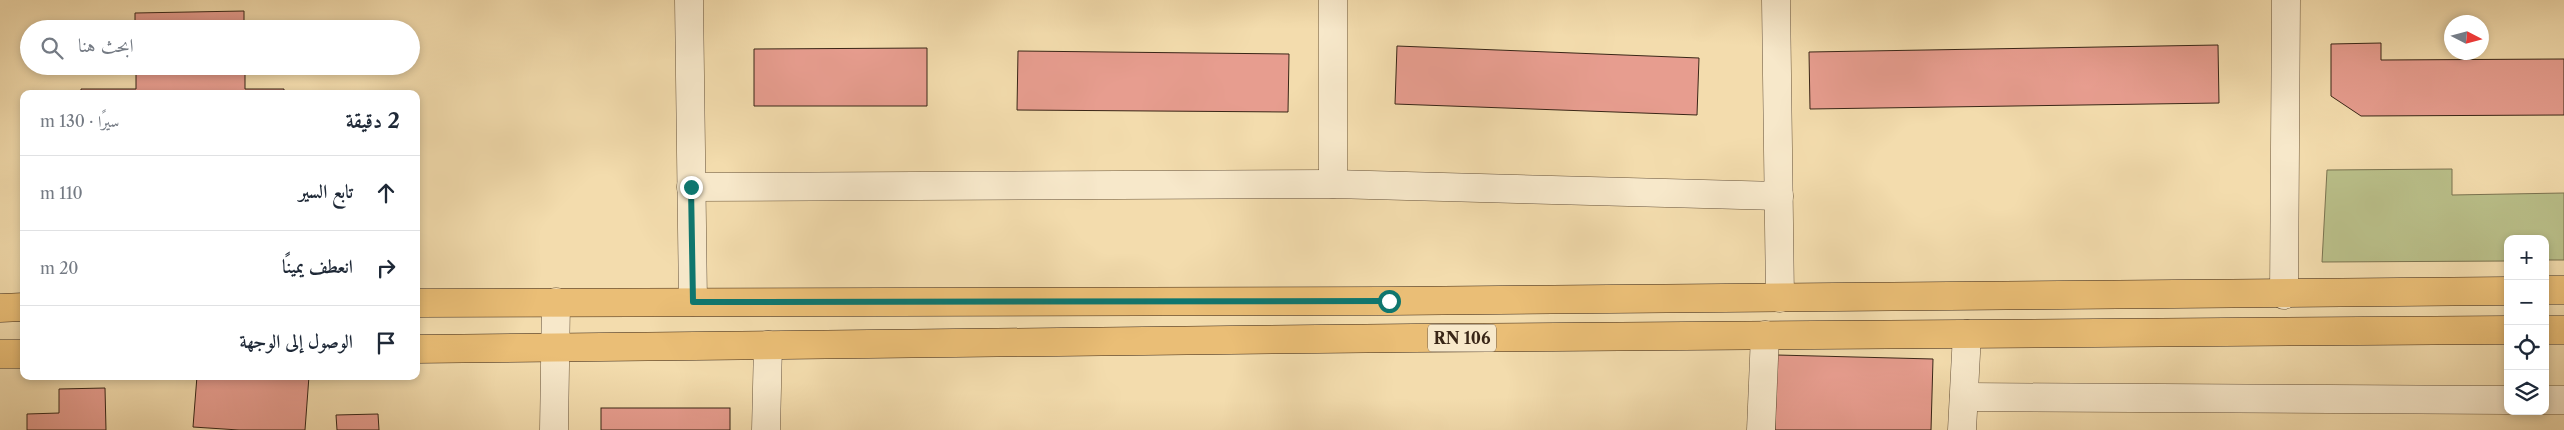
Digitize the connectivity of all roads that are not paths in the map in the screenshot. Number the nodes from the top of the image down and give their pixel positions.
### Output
1 (689, 0) edge
2 (1332, 0) edge
3 (1776, 0) edge
4 (2286, 0) edge
5 (1333, 184) junction
6 (691, 187) junction
7 (1779, 196) junction
8 (2549, 290) edge
9 (2564, 290) edge
10 (2504, 291) edge
11 (2284, 295) junction
12 (1780, 298) junction
13 (556, 302) junction
14 (693, 302) junction
15 (420, 303) edge
16 (0, 308) edge
17 (20, 308) edge
18 (2504, 330) edge
19 (2549, 330) edge
20 (2564, 330) edge
21 (1967, 334) junction
22 (1765, 335) junction
23 (768, 345) junction
24 (556, 348) junction
25 (420, 349) edge
26 (0, 354) edge
27 (20, 354) edge
28 (1964, 396) junction
29 (2504, 400) edge
30 (2549, 400) edge
31 (2564, 400) edge
32 (554, 430) edge
33 (766, 430) edge
34 (1761, 430) edge
35 (1962, 430) edge

1 - 6 street
2 - 5 street
3 - 7 street
4 - 11 street
5 - 6 street
5 - 7 street
6 - 14 street
7 - 12 street
8 - 9 main road
10 - 11 main road, RN 106
11 - 12 main road, RN 106
12 - 14 main road, RN 106
13 - 14 main road, RN 106
13 - 15 main road, RN 106
13 - 24 street
16 - 17 main road
18 - 21 main road, RN 106
19 - 20 main road
21 - 22 main road, RN 106
21 - 28 street
22 - 23 main road, RN 106
22 - 34 street
23 - 24 main road, RN 106
23 - 33 street
24 - 25 main road, RN 106
24 - 32 street
26 - 27 main road
28 - 29 street
28 - 35 street
30 - 31 street

